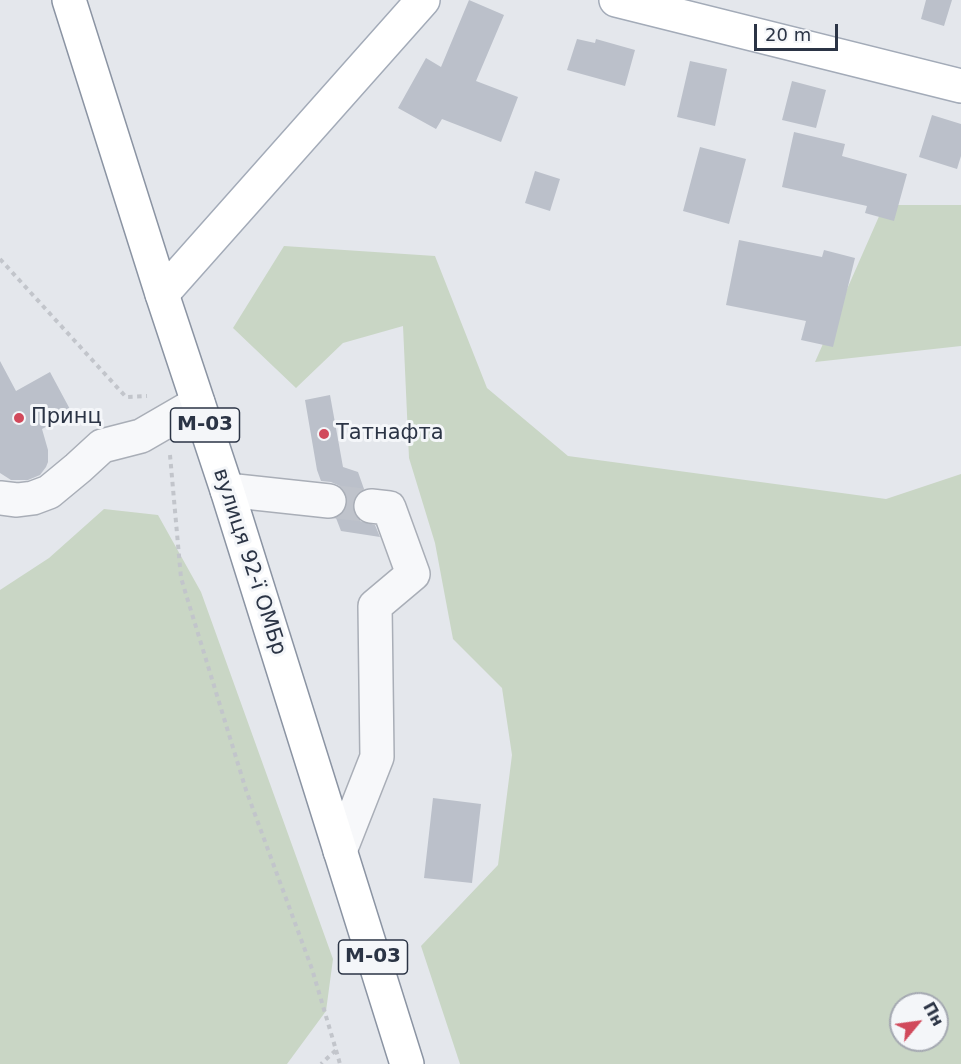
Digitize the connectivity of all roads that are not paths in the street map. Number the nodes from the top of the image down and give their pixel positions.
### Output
1 (69, 0) edge
2 (423, 0) edge
3 (616, 0) edge
4 (961, 86) edge
5 (162, 294) junction
6 (198, 403) junction
7 (227, 490) junction
8 (0, 498) edge
9 (329, 501) tunnel mouth
10 (371, 506) tunnel mouth
11 (340, 851) junction
12 (407, 1064) edge

1 - 5 main road, вулиця 92-ї ОМБр / М-03
2 - 5 main road
3 - 4 main road
5 - 6 main road, вулиця 92-ї ОМБр / М-03
6 - 7 main road, вулиця 92-ї ОМБр / М-03
6 - 8 lane
7 - 9 lane
7 - 11 main road, вулиця 92-ї ОМБр / М-03
10 - 11 lane
11 - 12 main road, М-03

